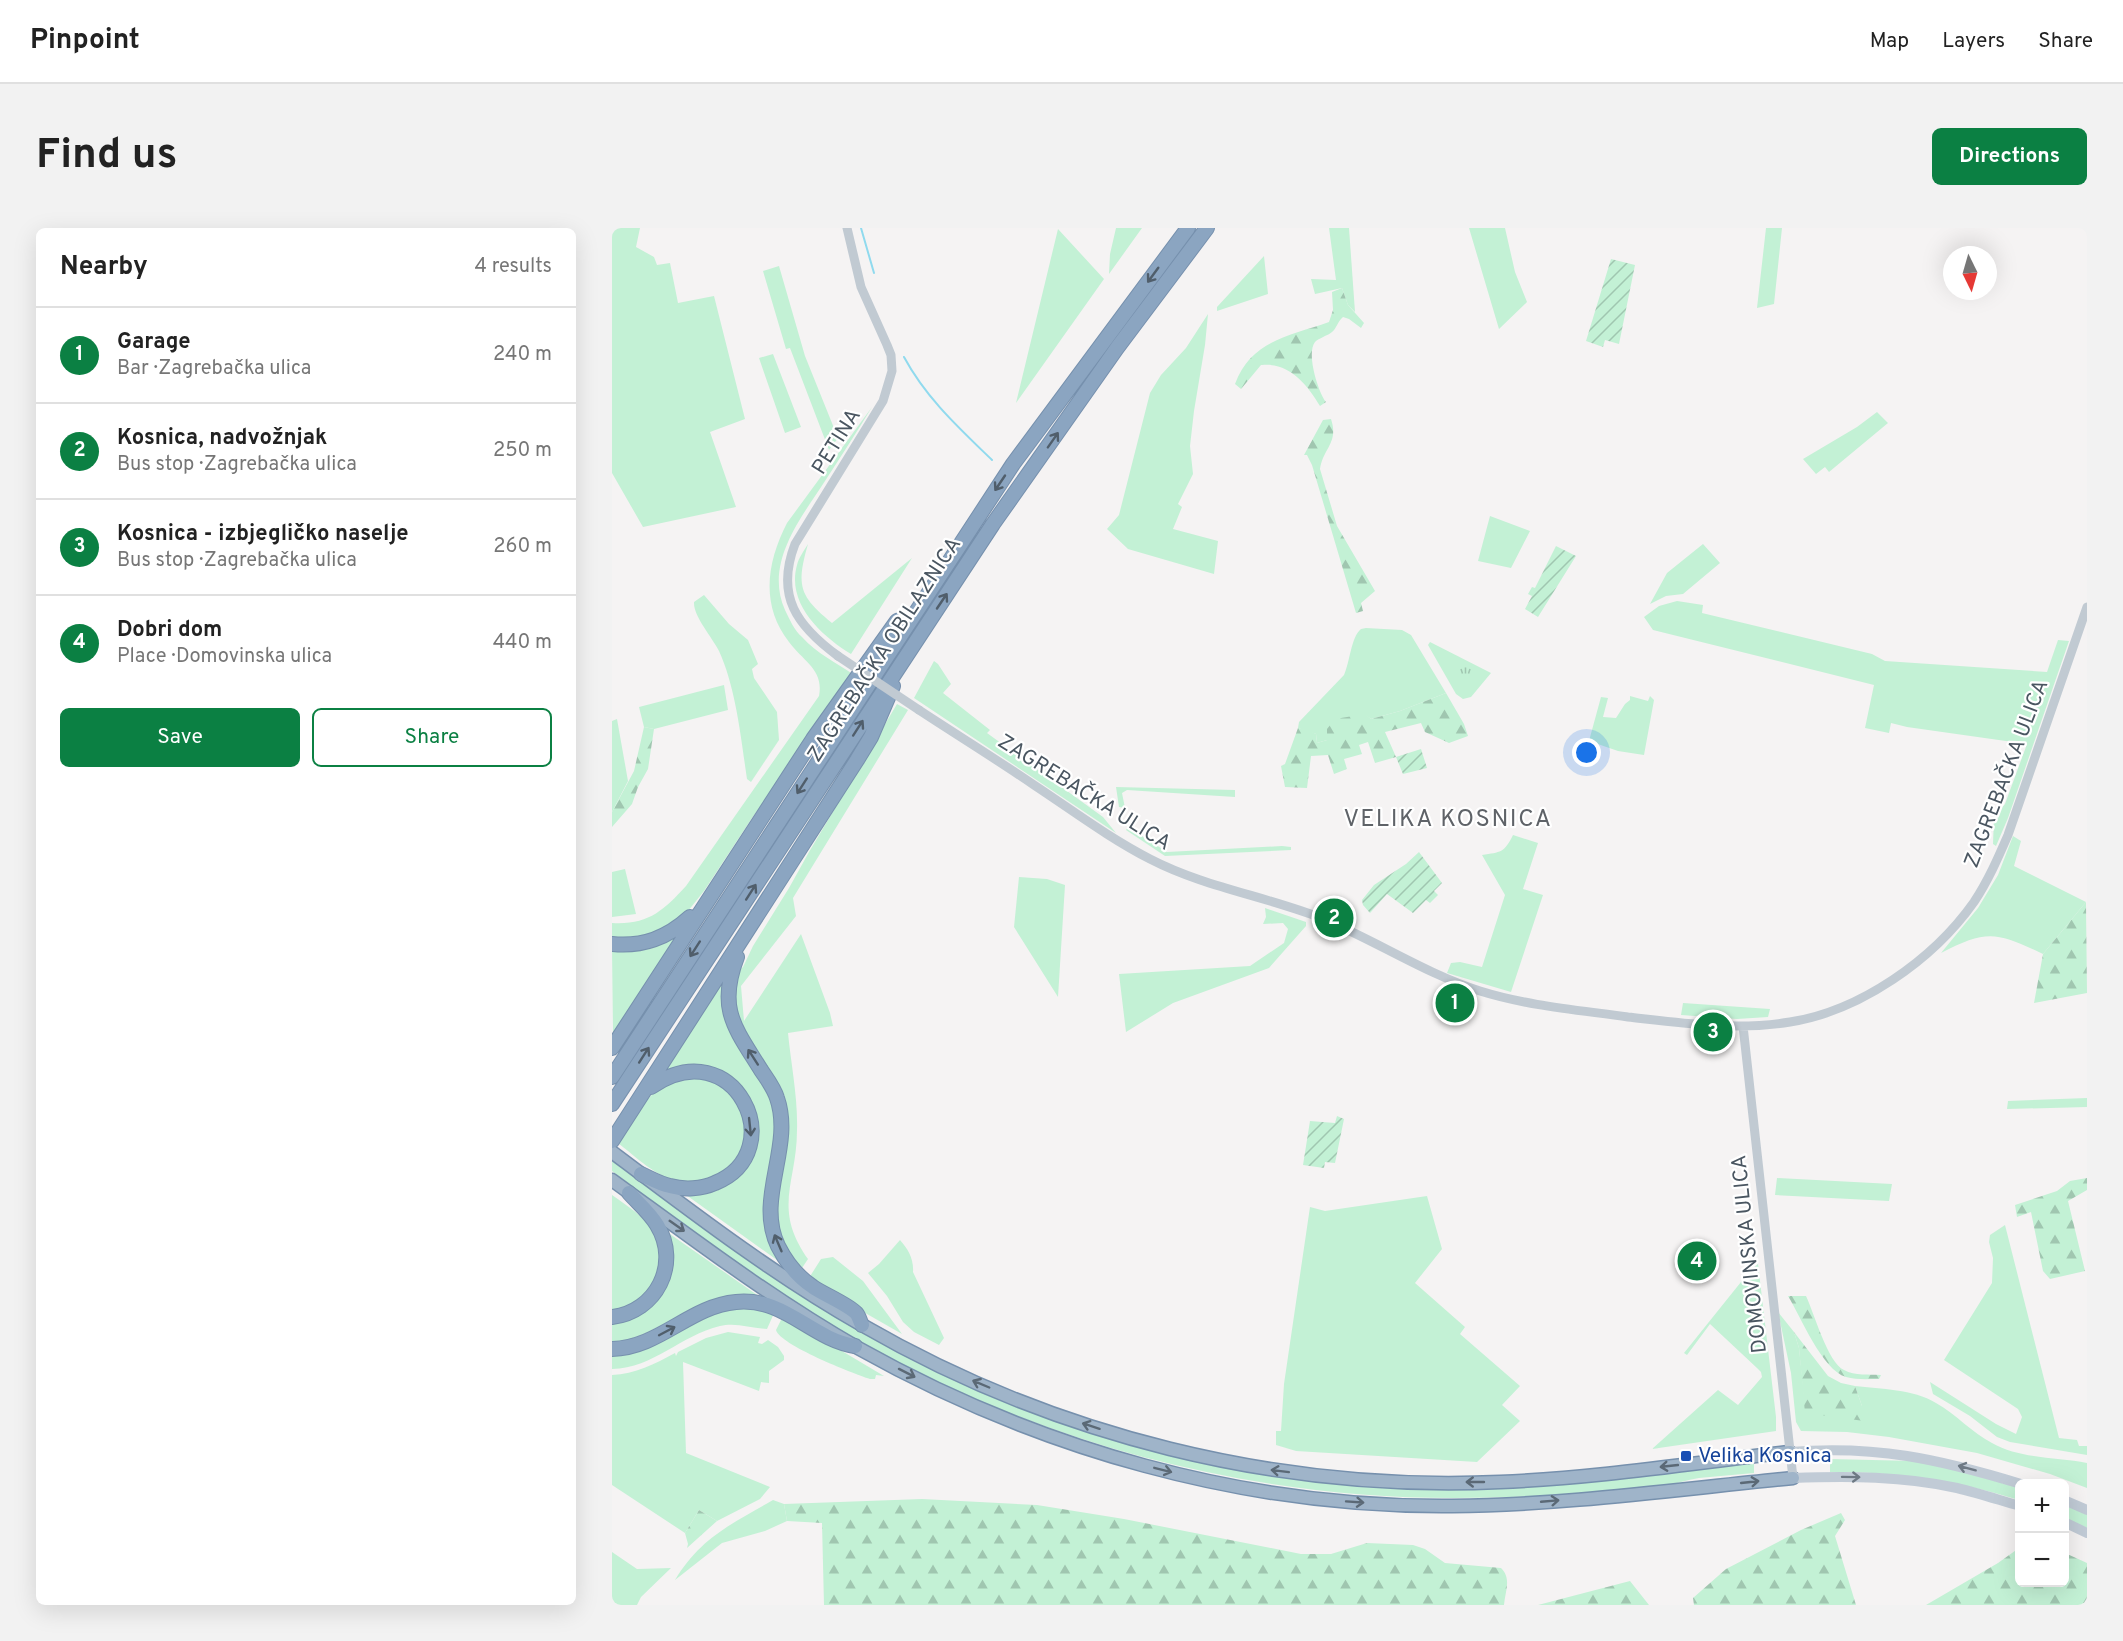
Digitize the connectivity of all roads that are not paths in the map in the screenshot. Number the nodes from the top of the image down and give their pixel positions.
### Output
1 (847, 228) edge
2 (1188, 228) edge
3 (1207, 228) edge
4 (2087, 607) edge
5 (915, 614) junction
6 (910, 649) junction
7 (919, 710) joint
8 (703, 906) junction
9 (740, 943) junction
10 (612, 944) edge
11 (1743, 1026) junction
12 (612, 1048) edge
13 (612, 1077) edge
14 (644, 1092) junction
15 (612, 1104) edge
16 (612, 1141) edge
17 (612, 1152) edge
18 (641, 1174) junction
19 (612, 1180) edge
20 (629, 1193) junction
21 (612, 1317) edge
22 (862, 1325) junction
23 (855, 1346) junction
24 (612, 1350) edge
25 (1790, 1452) junction
26 (1793, 1478) junction
27 (2015, 1482) edge
28 (2069, 1502) edge
29 (2015, 1505) edge
30 (2087, 1510) edge
31 (2069, 1524) edge
32 (2087, 1533) edge

1 - 7 street, PETINA, bridge
2 -> 5 highway, ZAGREBAČKA OBILAZNICA
6 -> 3 highway, ZAGREBAČKA OBILAZNICA
4 - 11 street, ZAGREBAČKA ULICA
5 - 8 highway
5 -> 13 highway, ZAGREBAČKA OBILAZNICA
6 - 9 highway
15 -> 6 highway, ZAGREBAČKA OBILAZNICA
7 - 11 street, ZAGREBAČKA ULICA
8 - 10 highway
8 - 12 highway
9 - 14 highway
22 -> 9 highway
11 - 25 street, DOMOVINSKA ULICA
14 - 16 highway
14 -> 18 highway
17 - 18 highway
18 - 22 highway
19 - 20 highway
20 - 21 highway
20 -> 23 highway
25 -> 22 highway
24 -> 23 highway
23 -> 26 highway
25 - 26 street, DOMOVINSKA ULICA
27 -> 25 main road
26 -> 29 main road
28 - 30 main road
31 - 32 main road

